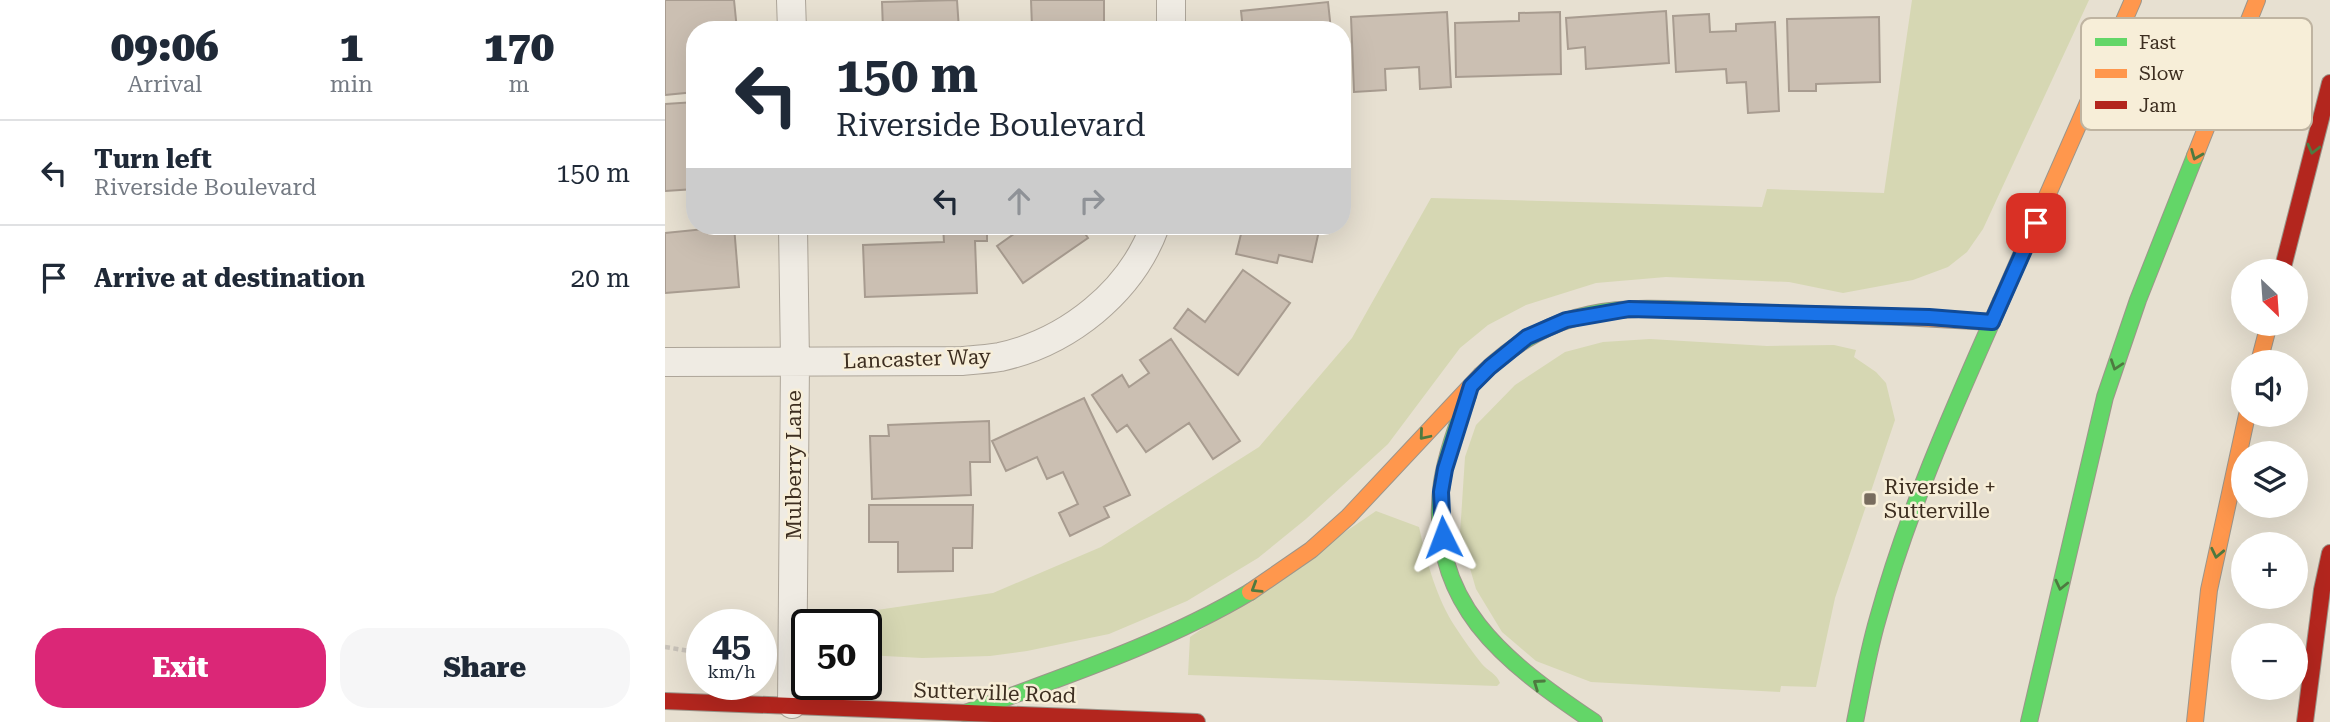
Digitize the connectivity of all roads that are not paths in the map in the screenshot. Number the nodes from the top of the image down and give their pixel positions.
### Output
1 (791, 0) edge
2 (1171, 0) edge
3 (2133, 0) edge
4 (2257, 0) edge
5 (2125, 18) edge
6 (2250, 18) edge
7 (792, 21) edge
8 (1171, 21) edge
9 (2330, 83) edge
10 (2081, 119) edge
11 (2205, 130) edge
12 (793, 235) edge
13 (1150, 235) edge
14 (2285, 259) edge
15 (1992, 322) junction
16 (665, 362) edge
17 (795, 362) junction
18 (1471, 386) junction
19 (2244, 427) edge
20 (2330, 553) edge
21 (665, 701) edge
22 (792, 704) junction
23 (845, 707) junction
24 (965, 713) junction
25 (881, 722) edge
26 (1197, 722) edge
27 (1594, 722) edge
28 (1855, 722) edge
29 (2029, 722) edge
30 (2195, 722) edge
31 (2305, 722) edge

1 - 7 street
2 - 8 street
3 - 5 main road
4 -> 6 main road
9 -> 14 main road
10 - 15 main road
11 -> 29 main road
12 - 17 street, Mulberry Lane
13 - 17 street, Lancaster Way
15 - 18 main road
15 - 28 main road
16 - 17 street, Lancaster Way
17 - 22 street, Mulberry Lane
18 -> 24 main road
27 -> 18 main road
19 -> 30 main road
20 - 31 main road
21 - 22 main road, Sutterville Road
22 - 23 main road, Sutterville Road
23 - 24 main road, Sutterville Road
23 - 25 main road
24 - 26 main road, Sutterville Road

